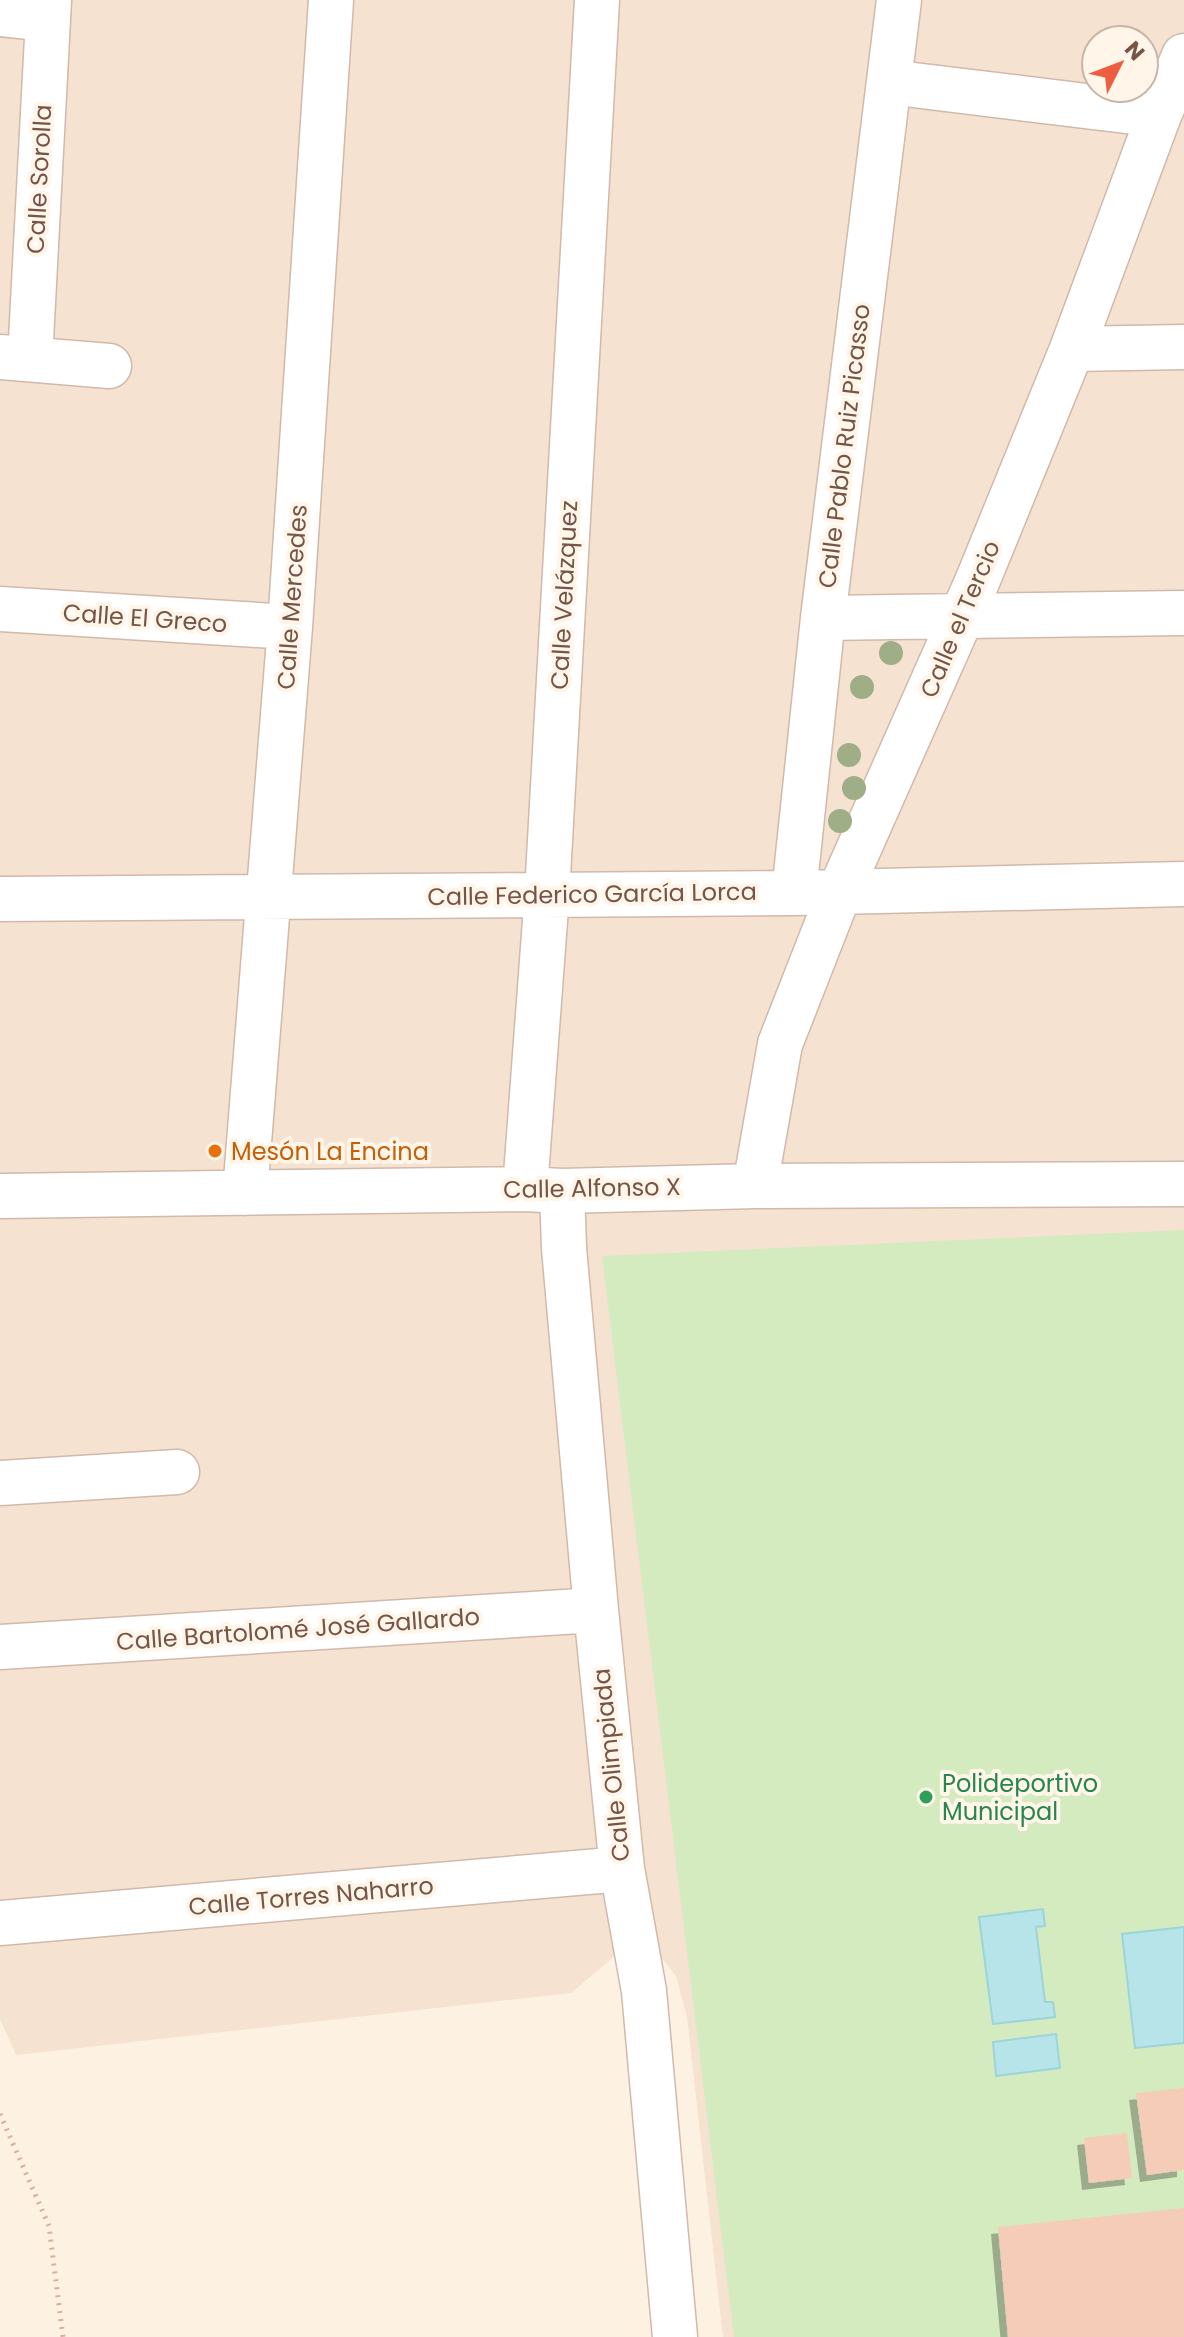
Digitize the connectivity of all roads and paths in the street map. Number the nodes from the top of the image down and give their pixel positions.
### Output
1 (331, 0) edge
2 (597, 0) edge
3 (899, 0) edge
4 (48, 10) edge
5 (0, 14) edge
6 (1184, 56) edge
7 (889, 82) junction
8 (1159, 115) junction
9 (1184, 347) edge
10 (1072, 349) junction
11 (15, 358) edge
12 (109, 366) dead end
13 (0, 609) edge
14 (1184, 613) edge
15 (823, 618) junction
16 (962, 618) junction
17 (290, 627) junction
18 (1184, 884) edge
19 (840, 891) junction
20 (794, 893) junction
21 (547, 894) junction
22 (268, 898) junction
23 (0, 899) edge
24 (1184, 1184) edge
25 (755, 1186) junction
26 (544, 1190) junction
27 (245, 1193) junction
28 (0, 1196) edge
29 (177, 1472) dead end
30 (0, 1483) edge
31 (596, 1610) junction
32 (0, 1647) edge
33 (622, 1869) junction
34 (0, 1923) edge
35 (0, 2114) edge
36 (63, 2337) edge
37 (675, 2337) edge

1 - 17 street, Calle Mercedes
2 - 21 street, Calle Velázquez
3 - 7 street, Calle Pablo Ruiz Picasso
4 - 5 street
4 - 11 street, Calle Sorolla
6 - 8 street, Calle el Tercio
7 - 8 street
7 - 15 street, Calle Pablo Ruiz Picasso
8 - 10 street, Calle el Tercio
9 - 10 street
10 - 16 street, Calle el Tercio
11 - 12 street
13 - 17 street, Calle El Greco
14 - 16 street
15 - 16 street
15 - 20 street, Calle Pablo Ruiz Picasso
16 - 19 street, Calle el Tercio
17 - 22 street, Calle Mercedes
18 - 19 street, Calle Federico García Lorca
19 - 20 street, Calle Federico García Lorca
19 - 25 street, Calle el Tercio
20 - 21 street, Calle Federico García Lorca
21 - 22 street, Calle Federico García Lorca
21 - 26 street, Calle Velázquez
22 - 23 street, Calle Federico García Lorca
22 - 27 street, Calle Mercedes
24 - 25 street, Calle Alfonso X
25 - 26 street, Calle Alfonso X
26 - 27 street, Calle Alfonso X
26 - 31 street, Calle Olimpiada
27 - 28 street, Calle Alfonso X
29 - 30 street
31 - 32 street, Calle Bartolomé José Gallardo
31 - 33 street, Calle Olimpiada
33 - 34 street, Calle Torres Naharro
33 - 37 street, Calle Olimpiada
35 - 36 path

